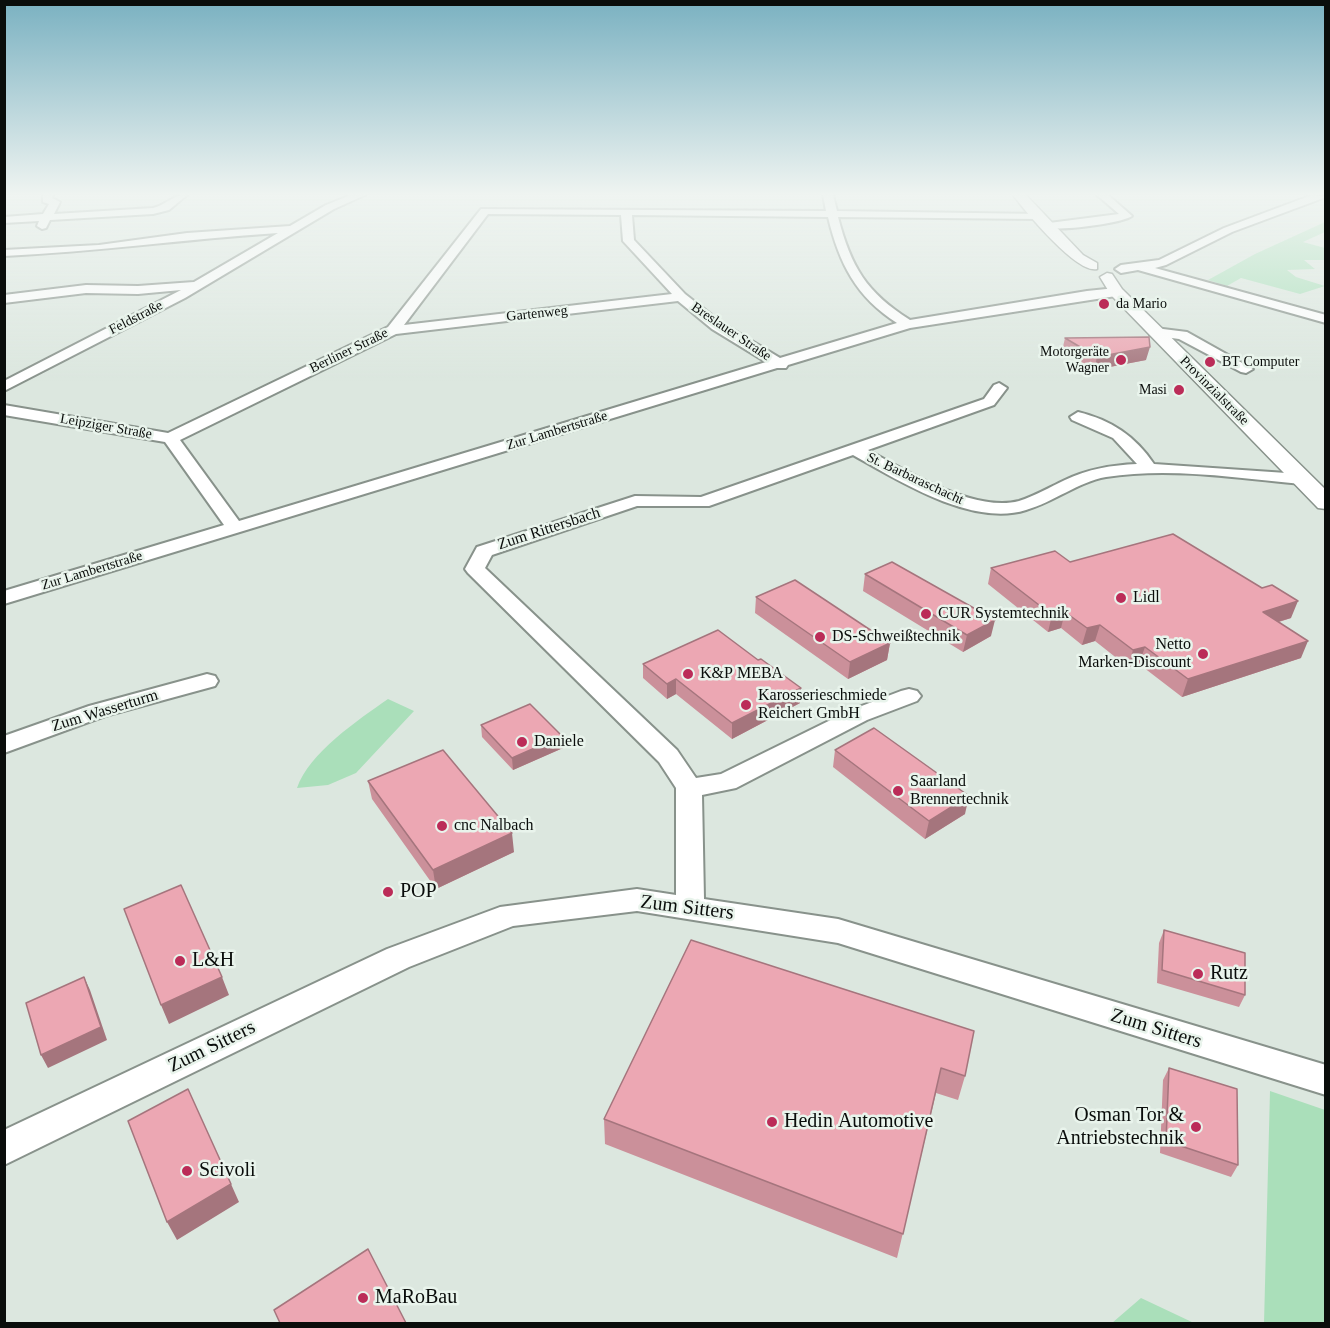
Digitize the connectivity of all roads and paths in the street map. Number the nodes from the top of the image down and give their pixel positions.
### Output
1 (246, 257) edge
2 (449, 257) edge
3 (643, 257) edge
4 (844, 257) edge
5 (1077, 257) edge
6 (1174, 257) edge
7 (1142, 267) junction
8 (1115, 280) junction
9 (201, 284) junction
10 (681, 297) junction
11 (4, 299) edge
12 (1326, 319) edge
13 (908, 324) junction
14 (393, 330) junction
15 (1155, 332) junction
16 (780, 365) junction
17 (1246, 369) dead end
18 (4, 387) edge
19 (999, 388) dead end
20 (4, 410) edge
21 (1078, 417) dead end
22 (170, 438) junction
23 (854, 449) junction
24 (1148, 468) junction
25 (1302, 479) junction
26 (1326, 503) edge
27 (235, 528) junction
28 (4, 598) edge
29 (207, 681) dead end
30 (909, 696) dead end
31 (4, 745) edge
32 (688, 788) junction
33 (690, 906) junction
34 (1326, 1080) edge
35 (4, 1149) edge

1 - 9 street, Feldstraße
2 - 14 street, Berliner Straße
3 - 10 street, Breslauer Straße
4 - 13 street
5 - 8 street
6 - 7 street
7 - 8 street, Zur Lambertstraße
7 - 12 street
8 - 13 street, Zur Lambertstraße
8 - 15 street, Provinzialstraße
9 - 11 street
9 - 18 street, Feldstraße
10 - 14 street, Gartenweg
10 - 16 street, Breslauer Straße
13 - 16 street, Zur Lambertstraße
14 - 22 street, Berliner Straße
15 - 17 street
15 - 25 street, Provinzialstraße
16 - 27 street, Zur Lambertstraße
19 - 23 street, Zum Rittersbach
20 - 22 street, Leipziger Straße
21 - 24 street
22 - 27 street, Leipziger Straße
23 - 24 street, St. Barbaraschacht
23 - 32 street, Zum Rittersbach
24 - 25 street, St. Barbaraschacht
25 - 26 street, Provinzialstraße
27 - 28 street, Zur Lambertstraße
29 - 31 street, Zum Wasserturm
30 - 32 street
32 - 33 street
33 - 34 street, Zum Sitters
33 - 35 street, Zum Sitters

